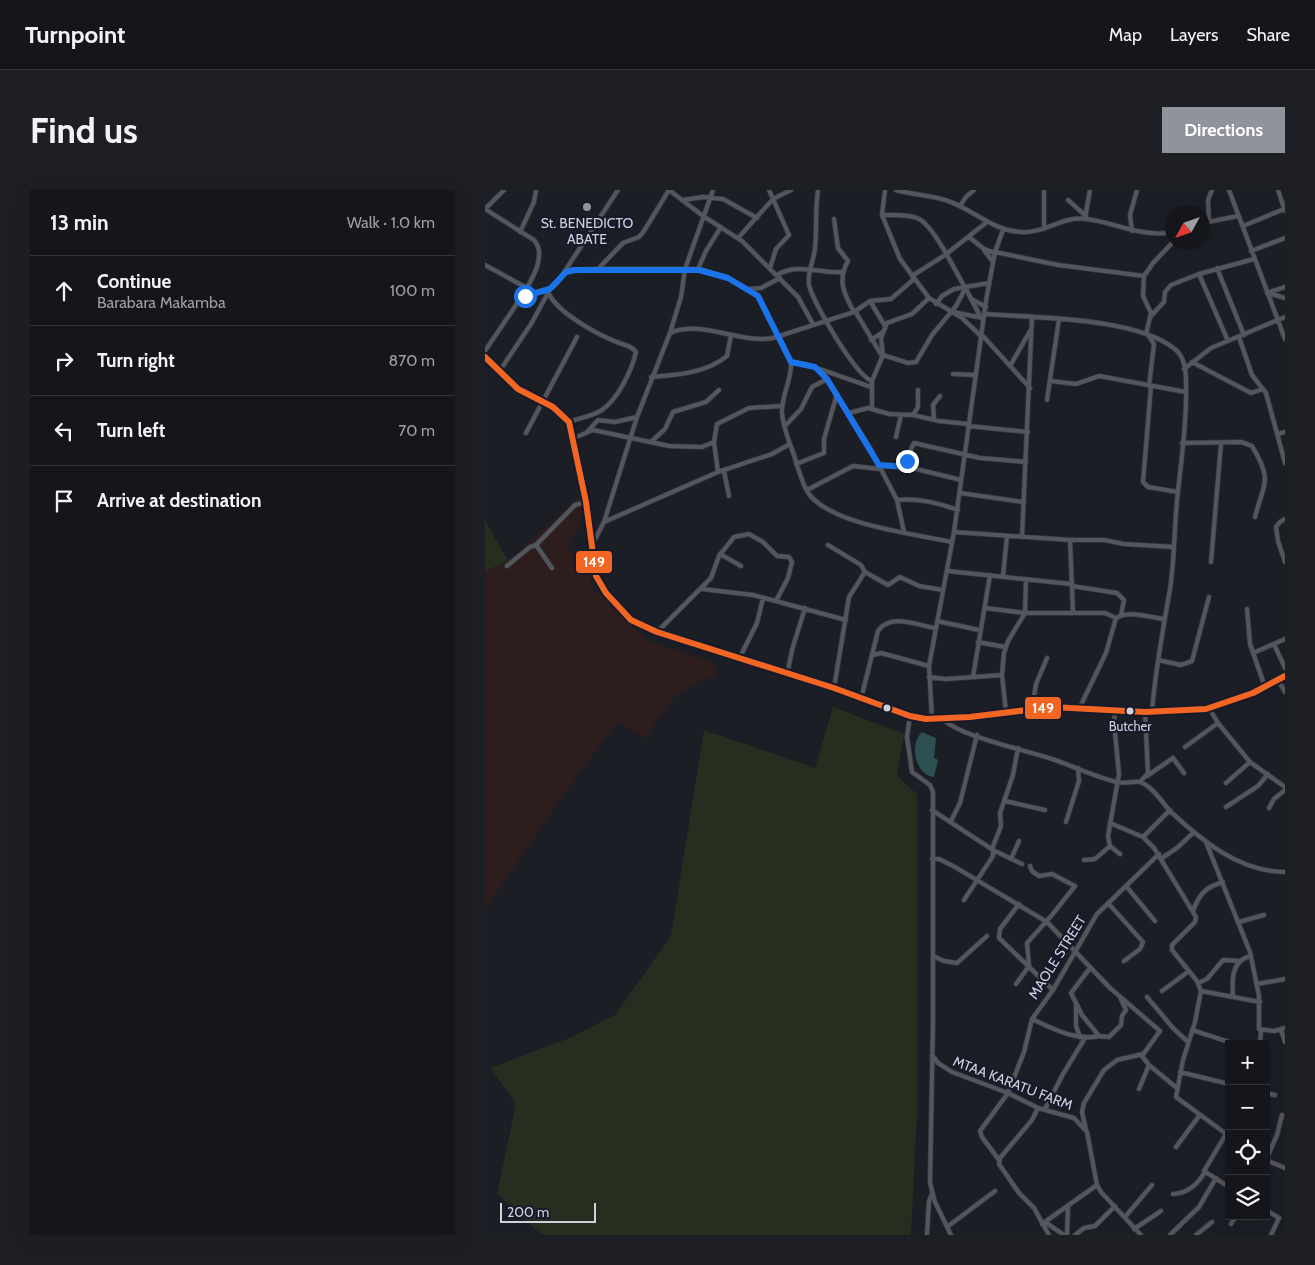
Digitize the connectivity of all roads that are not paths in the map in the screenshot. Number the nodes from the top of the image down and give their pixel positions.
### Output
1 (497, 190) edge
2 (504, 190) edge
3 (535, 190) edge
4 (619, 190) edge
5 (669, 190) edge
6 (713, 190) edge
7 (769, 190) edge
8 (791, 190) edge
9 (818, 190) edge
10 (885, 190) edge
11 (896, 190) edge
12 (974, 190) edge
13 (1044, 190) edge
14 (1090, 190) edge
15 (1137, 190) edge
16 (1212, 190) edge
17 (1229, 190) edge
18 (1278, 190) edge
19 (498, 196) junction
20 (710, 198) junction
21 (773, 199) junction
22 (683, 200) junction
23 (1068, 200) dead end
24 (1208, 205) edge
25 (960, 206) junction
26 (1285, 210) edge
27 (882, 215) junction
28 (703, 216) junction
29 (1238, 216) junction
30 (1085, 217) junction
31 (757, 218) junction
32 (834, 219) dead end
33 (987, 222) junction
34 (1210, 222) edge
35 (1243, 226) junction
36 (721, 227) junction
37 (1003, 230) junction
38 (1044, 230) junction
39 (520, 232) junction
40 (1132, 232) junction
41 (1165, 232) edge
42 (969, 237) junction
43 (738, 238) junction
44 (1285, 238) edge
45 (983, 248) junction
46 (1165, 250) edge
47 (1251, 252) junction
48 (995, 253) junction
49 (945, 255) junction
50 (1254, 259) junction
51 (993, 262) junction
52 (485, 265) edge
53 (770, 268) junction
54 (1217, 268) junction
55 (598, 269) junction
56 (685, 270) junction
57 (699, 270) junction
58 (809, 270) junction
59 (566, 272) junction
60 (842, 272) junction
61 (1199, 274) junction
62 (1144, 276) junction
63 (779, 277) junction
64 (913, 277) junction
65 (530, 282) junction
66 (990, 282) junction
67 (964, 286) junction
68 (1285, 287) edge
69 (527, 288) junction
70 (749, 290) junction
71 (539, 292) junction
72 (548, 292) junction
73 (1268, 293) junction
74 (929, 298) junction
75 (1285, 298) edge
76 (520, 299) junction
77 (973, 300) junction
78 (870, 301) junction
79 (937, 304) junction
80 (986, 307) junction
81 (854, 311) junction
82 (951, 312) junction
83 (984, 317) junction
84 (1150, 317) junction
85 (1285, 317) edge
86 (945, 318) junction
87 (1032, 318) junction
88 (1059, 319) junction
89 (827, 320) junction
90 (1277, 320) junction
91 (813, 324) junction
92 (885, 326) junction
93 (1031, 330) junction
94 (883, 332) junction
95 (670, 333) junction
96 (1147, 334) junction
97 (731, 335) junction
98 (1244, 335) junction
99 (577, 336) dead end
100 (779, 336) junction
101 (983, 337) junction
102 (1239, 337) junction
103 (1285, 339) edge
104 (871, 340) junction
105 (1228, 340) junction
106 (485, 351) edge
107 (882, 355) junction
108 (485, 357) edge
109 (791, 362) junction
110 (1192, 362) junction
111 (1010, 366) junction
112 (818, 369) junction
113 (1184, 369) junction
114 (499, 372) junction
115 (953, 374) dead end
116 (977, 375) junction
117 (651, 377) junction
118 (827, 379) junction
119 (872, 381) junction
120 (1051, 382) junction
121 (1150, 386) junction
122 (871, 387) junction
123 (1030, 388) junction
124 (1263, 389) junction
125 (719, 390) dead end
126 (919, 390) dead end
127 (1186, 392) junction
128 (837, 394) junction
129 (940, 396) dead end
130 (1047, 400) dead end
131 (542, 403) junction
132 (783, 406) junction
133 (872, 409) junction
134 (849, 413) junction
135 (901, 415) junction
136 (913, 415) junction
137 (637, 417) junction
138 (933, 420) junction
139 (569, 422) junction
140 (968, 425) junction
141 (785, 426) junction
142 (587, 432) junction
143 (1028, 432) junction
144 (1285, 432) edge
145 (526, 433) dead end
146 (1278, 434) junction
147 (630, 437) junction
148 (896, 437) dead end
149 (575, 438) junction
150 (651, 442) junction
151 (714, 442) junction
152 (1182, 443) junction
153 (790, 444) junction
154 (1221, 444) junction
155 (965, 455) junction
156 (1026, 462) junction
157 (1285, 463) edge
158 (796, 464) junction
159 (880, 467) junction
160 (907, 467) junction
161 (724, 471) junction
162 (718, 472) junction
163 (961, 480) junction
164 (807, 490) junction
165 (1178, 492) junction
166 (960, 494) junction
167 (729, 496) dead end
168 (897, 500) junction
169 (586, 502) junction
170 (1023, 502) junction
171 (958, 510) junction
172 (1255, 517) dead end
173 (1285, 519) edge
174 (604, 522) junction
175 (903, 532) junction
176 (954, 532) junction
177 (1007, 536) junction
178 (1022, 537) junction
179 (1070, 540) junction
180 (952, 542) junction
181 (537, 545) junction
182 (828, 545) dead end
183 (591, 547) junction
184 (1174, 547) junction
185 (720, 554) junction
186 (1211, 562) dead end
187 (1285, 562) edge
188 (507, 566) dead end
189 (741, 566) dead end
190 (552, 568) dead end
191 (948, 571) junction
192 (865, 572) junction
193 (990, 574) junction
194 (1003, 576) junction
195 (1026, 579) junction
196 (1072, 585) junction
197 (702, 589) junction
198 (943, 590) junction
199 (1209, 597) dead end
200 (763, 598) junction
201 (776, 601) junction
202 (805, 608) junction
203 (985, 608) junction
204 (1247, 609) dead end
205 (1073, 612) junction
206 (1025, 613) junction
207 (1121, 615) junction
208 (1116, 618) junction
209 (1164, 619) junction
210 (846, 620) junction
211 (937, 621) junction
212 (935, 628) junction
213 (979, 630) junction
214 (657, 632) junction
215 (1285, 639) edge
216 (978, 642) junction
217 (1274, 644) junction
218 (1005, 647) junction
219 (1253, 653) junction
220 (873, 656) junction
221 (1047, 658) dead end
222 (739, 659) junction
223 (1158, 660) junction
224 (929, 666) junction
225 (1285, 668) edge
226 (787, 675) junction
227 (1002, 675) junction
228 (1285, 676) edge
229 (929, 677) junction
230 (973, 677) junction
231 (1278, 680) junction
232 (1265, 687) junction
233 (834, 688) junction
234 (1285, 692) edge
235 (861, 699) junction
236 (1209, 708) junction
237 (1032, 709) junction
238 (1079, 709) junction
239 (1115, 710) junction
240 (1006, 712) junction
241 (1145, 712) junction
242 (1152, 712) junction
243 (910, 716) junction
244 (932, 719) junction
245 (941, 719) junction
246 (1218, 723) junction
247 (977, 735) junction
248 (1185, 747) dead end
249 (1018, 748) junction
250 (1250, 762) junction
251 (1078, 768) junction
252 (1184, 773) dead end
253 (1268, 774) junction
254 (1147, 776) junction
255 (1118, 782) junction
256 (1140, 782) junction
257 (1226, 783) dead end
258 (1285, 789) edge
259 (1005, 801) junction
260 (1226, 807) dead end
261 (1269, 808) dead end
262 (933, 810) junction
263 (1045, 810) dead end
264 (1170, 810) junction
265 (951, 820) junction
266 (1066, 822) dead end
267 (1110, 823) junction
268 (1195, 832) junction
269 (1143, 838) junction
270 (1019, 841) dead end
271 (1206, 842) junction
272 (1110, 846) junction
273 (992, 850) junction
274 (1121, 854) dead end
275 (1160, 856) junction
276 (932, 859) junction
277 (1011, 859) junction
278 (1084, 860) dead end
279 (1022, 864) dead end
280 (1031, 866) dead end
281 (1285, 872) edge
282 (977, 880) junction
283 (1223, 882) junction
284 (1126, 886) junction
285 (964, 900) dead end
286 (1108, 903) junction
287 (1019, 904) junction
288 (1193, 911) junction
289 (1264, 915) dead end
290 (1155, 921) dead end
291 (1047, 922) junction
292 (1239, 922) junction
293 (987, 936) dead end
294 (1075, 953) junction
295 (933, 956) junction
296 (1251, 956) junction
297 (944, 961) junction
298 (1124, 961) dead end
299 (1239, 961) junction
300 (933, 965) junction
301 (1028, 968) junction
302 (1090, 968) junction
303 (1189, 971) junction
304 (1285, 979) edge
305 (1198, 983) junction
306 (1016, 984) dead end
307 (1257, 984) junction
308 (1053, 990) junction
309 (1161, 991) dead end
310 (1201, 991) junction
311 (1120, 996) junction
312 (1147, 997) dead end
313 (1233, 997) junction
314 (1260, 1002) junction
315 (1076, 1005) junction
316 (1033, 1019) junction
317 (1283, 1029) edge
318 (1192, 1030) junction
319 (1261, 1030) junction
320 (1099, 1036) junction
321 (1083, 1038) junction
322 (1260, 1040) edge
323 (1225, 1041) edge
324 (1188, 1042) junction
325 (1285, 1042) edge
326 (932, 1054) junction
327 (1144, 1054) junction
328 (1149, 1065) junction
329 (1181, 1072) junction
330 (1225, 1083) edge
331 (1177, 1088) junction
332 (1139, 1089) dead end
333 (1008, 1093) junction
334 (1270, 1094) edge
335 (1275, 1095) dead end
336 (1038, 1108) junction
337 (1045, 1110) junction
338 (1282, 1115) dead end
339 (1199, 1116) junction
340 (1087, 1132) junction
341 (1225, 1134) edge
342 (1225, 1138) edge
343 (1175, 1147) dead end
344 (1270, 1151) edge
345 (999, 1160) junction
346 (1270, 1162) edge
347 (1285, 1168) edge
348 (1205, 1172) junction
349 (1217, 1178) junction
350 (1225, 1184) edge
351 (1097, 1185) junction
352 (1152, 1185) dead end
353 (995, 1190) dead end
354 (932, 1194) junction
355 (1173, 1194) dead end
356 (1068, 1205) junction
357 (1115, 1206) junction
358 (1161, 1211) dead end
359 (1270, 1212) edge
360 (1125, 1216) junction
361 (1234, 1220) edge
362 (1211, 1222) dead end
363 (1043, 1223) junction
364 (1231, 1224) dead end
365 (947, 1227) junction
366 (1134, 1229) junction
367 (927, 1235) edge
368 (951, 1235) edge
369 (1049, 1235) edge
370 (1065, 1235) edge
371 (1075, 1235) edge
372 (1141, 1235) edge
373 (1170, 1235) edge
374 (1196, 1235) edge
375 (1271, 1235) edge

1 - 19 street
2 - 19 street
3 - 39 street
4 - 59 street
5 - 22 street
5 - 55 street
6 - 20 street
7 - 21 street
8 - 21 street
9 - 58 street
10 - 27 street
11 - 25 street
12 - 25 street
13 - 38 street
14 - 30 street
15 - 40 street
16 - 24 street
17 - 29 street
18 - 26 street
19 - 39 street
20 - 22 street
20 - 28 street
20 - 31 street
21 - 31 street
21 - 53 street
22 - 28 street
23 - 30 street
25 - 33 street
26 - 35 street
27 - 49 street
27 - 64 street
28 - 36 street
28 - 56 street
29 - 34 street
29 - 35 street
30 - 38 street
30 - 40 street
31 - 43 street
32 - 60 street
33 - 37 street
33 - 42 street
35 - 47 street
36 - 43 street
36 - 57 street
37 - 38 street
37 - 48 street
39 - 65 street
40 - 41 street
42 - 45 street
42 - 49 street
43 - 53 street
44 - 47 street
45 - 48 street
45 - 51 street
46 - 62 street
47 - 50 street
48 - 51 street
48 - 62 street
49 - 64 street
49 - 67 street
50 - 54 street
50 - 73 street
51 - 66 street
52 - 69 street
53 - 63 street
54 - 61 street
54 - 98 street
55 - 56 street
55 - 59 street
56 - 57 street
56 - 95 street
57 - 70 street
58 - 60 street
58 - 63 street
58 - 89 street
59 - 72 street
60 - 81 street
61 - 84 street
61 - 105 street
62 - 84 street
63 - 70 street
63 - 91 street
64 - 74 street
64 - 78 street
65 - 69 street
65 - 71 street
66 - 67 street
66 - 80 street
67 - 77 street
67 - 79 street
67 - 82 street
68 - 73 street
69 - 76 street
70 - 100 street
71 - 72 street
71 - 76 street
72 - 114 street
72 - 139 street
73 - 75 street
73 - 90 street
74 - 79 street
74 - 92 street
76 - 106 street
77 - 80 street
77 - 83 street
78 - 81 street
78 - 92 street
79 - 82 street
79 - 86 street
80 - 83 street
81 - 89 street
81 - 104 street
82 - 83 street
82 - 86 street
82 - 101 street
83 - 87 street
83 - 101 street
84 - 96 street
85 - 90 street
86 - 107 street
87 - 88 street
87 - 93 street
88 - 96 street
88 - 120 street
89 - 91 street
89 - 119 street
90 - 98 street
90 - 103 street
91 - 100 street
92 - 94 street
93 - 111 street
93 - 123 street
94 - 104 street
94 - 107 street
95 - 97 street
95 - 117 street
96 - 113 street
96 - 121 street
97 - 100 street
97 - 117 street
98 - 102 street
99 - 131 street
100 - 109 street
101 - 111 street
101 - 116 street
102 - 105 street
102 - 124 street
104 - 107 street
105 - 110 street
107 - 119 street
108 - 114 main road
109 - 112 street
109 - 132 street
110 - 113 street
110 - 124 street
111 - 123 street
112 - 118 street
112 - 122 street
113 - 127 street
114 - 131 main road
115 - 116 street
116 - 140 street
117 - 137 street
118 - 128 street
118 - 141 street
119 - 122 street
120 - 121 street
120 - 130 street
121 - 127 street
121 - 165 street
122 - 133 street
123 - 143 street
124 - 146 street
125 - 150 street
126 - 136 street
127 - 152 street
128 - 134 street
128 - 158 street
129 - 138 street
131 - 139 main road
131 - 145 street
132 - 141 street
132 - 151 street
133 - 134 street
133 - 135 street
134 - 159 street
135 - 136 street
135 - 148 street
136 - 138 street
137 - 142 street
137 - 147 street
138 - 140 street
139 - 149 main road
140 - 143 street
140 - 155 street
141 - 153 street
142 - 147 street
142 - 149 street
143 - 156 street
144 - 146 street
146 - 157 street
147 - 150 street
147 - 174 street
149 - 169 main road
150 - 151 street
151 - 162 street
152 - 154 street
152 - 165 street
153 - 158 street
153 - 161 street
154 - 172 street
154 - 186 street
155 - 156 street
155 - 160 street
155 - 163 street
156 - 170 street
158 - 164 street
159 - 160 street
159 - 164 street
159 - 168 street
160 - 163 street
161 - 162 street
161 - 167 street
162 - 174 street
163 - 166 street
164 - 175 street
165 - 184 street
166 - 170 street
166 - 171 street
168 - 171 street
168 - 175 street
169 - 181 street
169 - 183 main road
170 - 178 street
171 - 176 street
173 - 187 street
174 - 183 street
175 - 180 street
176 - 177 street
176 - 180 street
177 - 178 street
177 - 194 street
178 - 179 street
179 - 184 street
179 - 196 street
180 - 191 street
181 - 188 street
181 - 190 street
182 - 192 street
183 - 214 main road
184 - 209 street
185 - 189 street
185 - 197 street
185 - 201 street
191 - 193 street
191 - 198 street
192 - 198 street
192 - 210 street
193 - 194 street
193 - 203 street
194 - 195 street
195 - 196 street
195 - 206 street
196 - 205 street
196 - 207 street
197 - 200 street
197 - 214 street
198 - 211 street
199 - 223 street
200 - 201 street
200 - 222 street
201 - 202 street
202 - 210 street
202 - 226 street
203 - 206 street
203 - 213 street
204 - 219 street
205 - 206 street
205 - 208 street
206 - 218 street
207 - 208 street
207 - 209 street
208 - 238 street
209 - 223 street
210 - 233 street
211 - 212 street
211 - 213 street
212 - 220 street
212 - 224 street
213 - 216 street
214 - 222 main road
215 - 217 street
216 - 218 street
216 - 230 street
217 - 219 street
217 - 225 street
218 - 227 street
219 - 232 street
220 - 224 street
220 - 235 street
221 - 237 street
222 - 226 main road
223 - 242 street
224 - 229 street
226 - 233 main road
227 - 230 street
227 - 240 street
228 - 231 main road
229 - 230 street
229 - 244 street
231 - 232 main road
231 - 234 street
232 - 236 main road
233 - 235 main road
235 - 243 main road
236 - 242 main road
236 - 246 street
237 - 238 main road
237 - 240 main road
238 - 239 main road
239 - 241 main road
239 - 255 street
240 - 245 main road
241 - 242 main road
241 - 254 street
243 - 244 main road
243 - 262 street
244 - 245 main road
245 - 247 street
246 - 248 street
246 - 250 street
247 - 249 street
247 - 265 street
249 - 251 street
249 - 259 street
250 - 253 street
250 - 257 street
251 - 255 street
251 - 266 street
252 - 254 street
253 - 258 street
253 - 260 street
254 - 256 street
255 - 256 street
255 - 267 street
256 - 264 street
258 - 261 street
259 - 263 street
259 - 273 street
262 - 265 street
262 - 276 street
264 - 268 street
264 - 269 street
265 - 273 street
267 - 269 street
267 - 272 street
268 - 271 street
268 - 275 street, MAOLE STREET
269 - 275 street
270 - 277 street
271 - 281 street
271 - 283 street
272 - 274 street
272 - 278 street
273 - 277 street
273 - 282 street
275 - 284 street, MAOLE STREET
275 - 288 street
276 - 282 street
276 - 295 street
277 - 279 street
280 - 291 street
282 - 285 street
282 - 287 street
283 - 288 street
283 - 292 street
284 - 286 street, MAOLE STREET
284 - 290 street
286 - 294 street, MAOLE STREET
286 - 298 street
287 - 291 street
287 - 301 street
288 - 303 street
289 - 292 street
291 - 294 street
291 - 301 street
292 - 296 street
293 - 297 street
294 - 302 street
294 - 308 street, MAOLE STREET
295 - 297 street
295 - 300 street
296 - 299 street
296 - 307 street
297 - 300 street
299 - 305 street
299 - 313 street
300 - 326 street
301 - 306 street
301 - 308 street
302 - 311 street
302 - 315 street
303 - 305 street
303 - 309 street
304 - 307 street
305 - 310 street
307 - 314 street
308 - 316 street, MAOLE STREET
310 - 313 street
310 - 318 street
311 - 320 street
311 - 327 street
312 - 324 street
313 - 314 street
314 - 319 street
315 - 320 street
315 - 321 street
316 - 321 street
316 - 333 street, MAOLE STREET
317 - 319 street
317 - 325 street
318 - 323 street
318 - 324 street
319 - 322 street
320 - 321 street
321 - 337 street
324 - 329 street
326 - 333 street, MTAA KARATU FARM
326 - 354 street
327 - 328 street
327 - 340 street
328 - 331 street
328 - 332 street
329 - 330 street
329 - 331 street
331 - 339 street
333 - 336 street, MTAA KARATU FARM
333 - 345 street, MAOLE STREET
334 - 335 street
336 - 337 street, MTAA KARATU FARM
336 - 345 street
337 - 340 street, MTAA KARATU FARM
338 - 344 street
339 - 341 street
339 - 343 street
340 - 351 street
342 - 348 street
345 - 363 street
346 - 347 street
348 - 349 street
348 - 355 street
349 - 350 street
349 - 373 street
351 - 356 street
351 - 357 street
352 - 360 street
353 - 365 street
354 - 365 street
354 - 367 street
356 - 363 street
356 - 370 street
357 - 360 street
357 - 371 street
358 - 366 street
359 - 375 street
360 - 366 street
361 - 364 street
362 - 374 street
363 - 369 street
363 - 370 street
365 - 368 street
366 - 372 street

